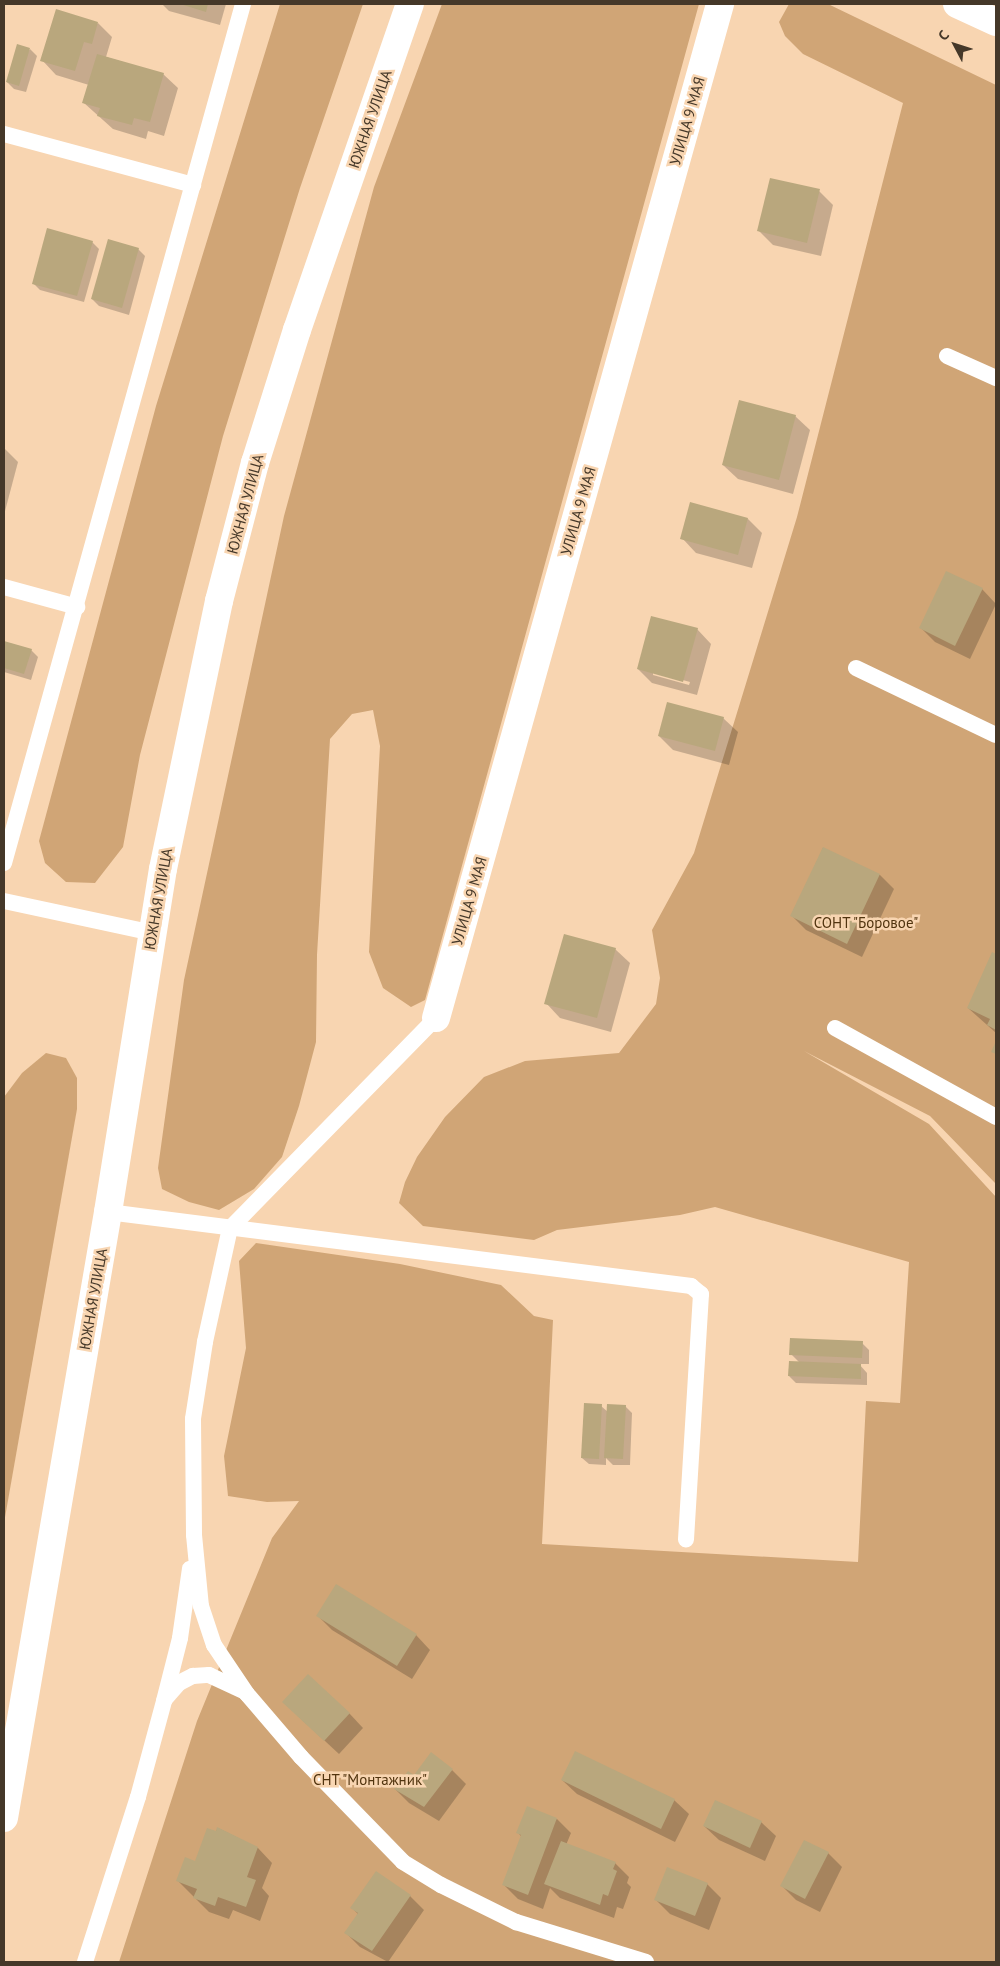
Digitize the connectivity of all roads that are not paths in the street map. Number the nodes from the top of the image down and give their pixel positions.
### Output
1 (243, 4) edge
2 (410, 4) edge
3 (720, 4) edge
4 (957, 4) edge
5 (996, 22) edge
6 (4, 134) edge
7 (193, 185) junction
8 (947, 356) dead end
9 (996, 378) edge
10 (4, 586) edge
11 (77, 606) junction
12 (856, 668) dead end
13 (996, 735) edge
14 (4, 862) edge
15 (4, 901) edge
16 (152, 933) junction
17 (436, 1018) joint
18 (834, 1028) dead end
19 (996, 1117) edge
20 (108, 1212) junction
21 (230, 1228) junction
22 (194, 1535) junction
23 (686, 1540) dead end
24 (247, 1694) junction
25 (164, 1701) junction
26 (4, 1818) edge
27 (85, 1962) edge
28 (646, 1962) edge

1 - 7 lane
2 - 16 main road, ЮЖНАЯ УЛИЦА
3 - 17 main road, УЛИЦА 9 МАЯ
4 - 5 main road
6 - 7 lane
7 - 11 lane
8 - 9 lane
10 - 11 lane
11 - 14 lane
12 - 13 lane
15 - 16 lane
16 - 20 main road, ЮЖНАЯ УЛИЦА
17 - 21 lane
18 - 19 lane
20 - 21 lane
20 - 26 main road, ЮЖНАЯ УЛИЦА
21 - 22 lane
21 - 23 lane
22 - 24 lane
22 - 25 lane
24 - 25 lane
24 - 28 lane
25 - 27 lane

